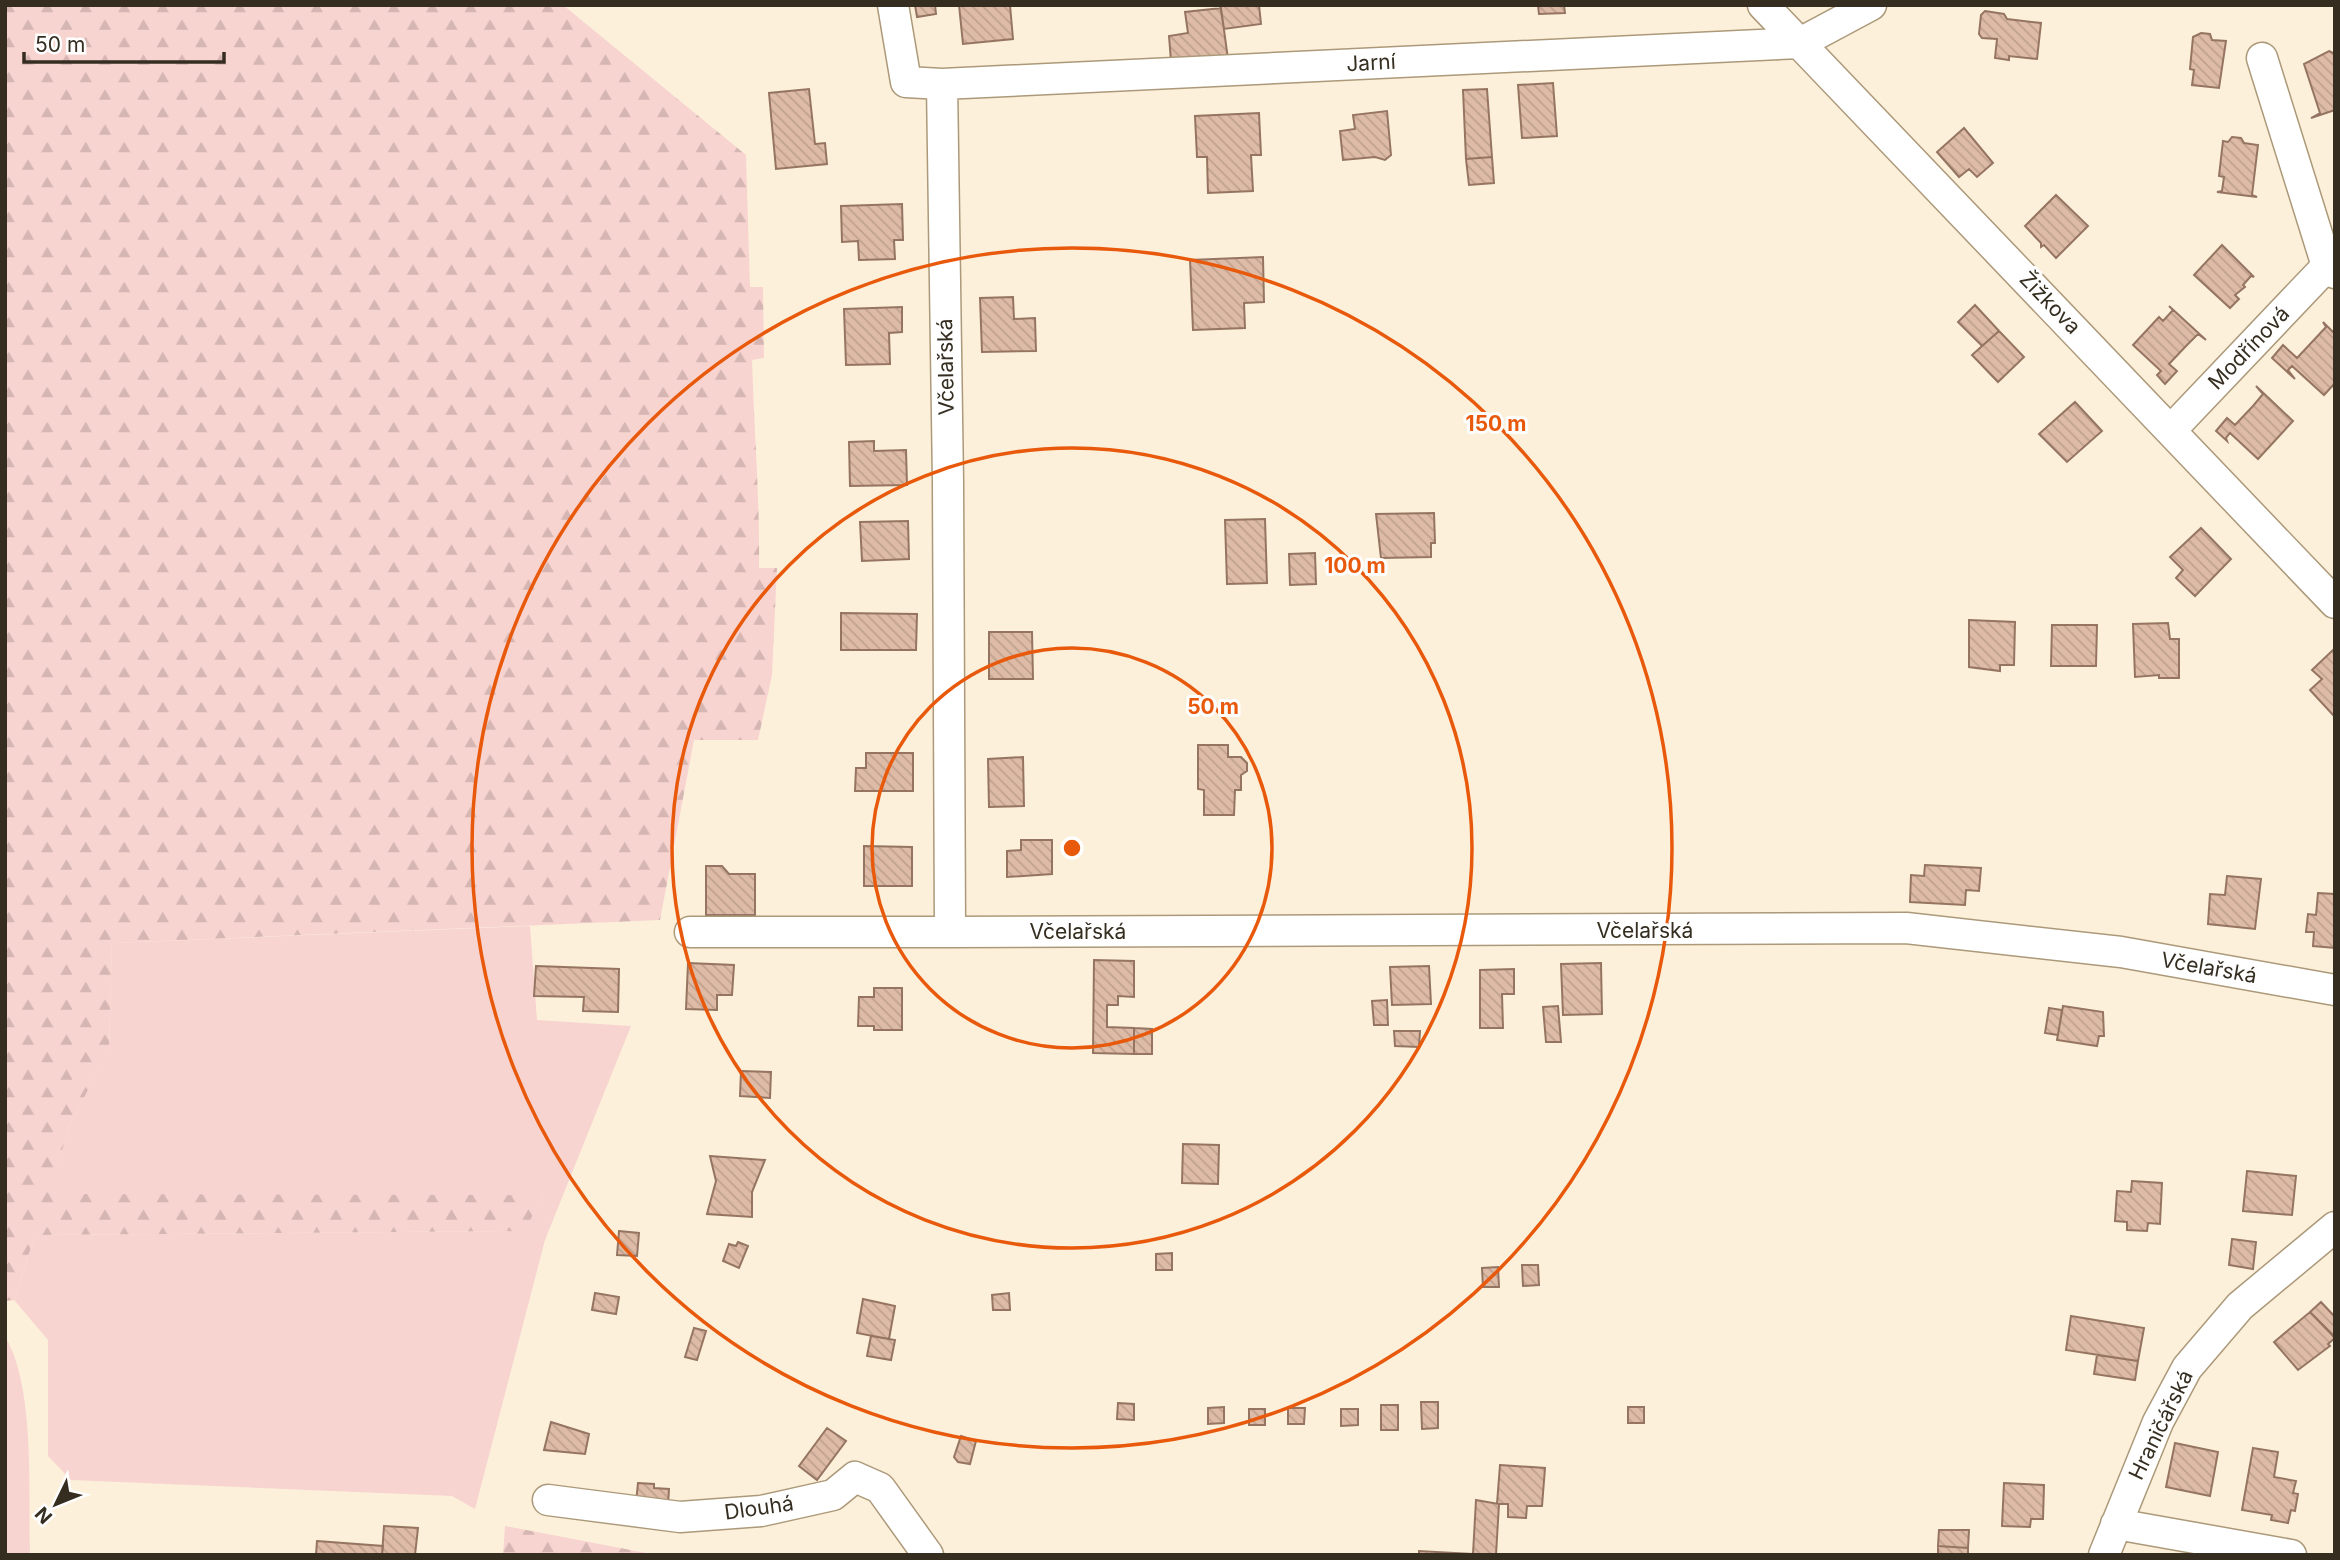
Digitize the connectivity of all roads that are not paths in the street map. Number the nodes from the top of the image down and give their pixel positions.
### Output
1 (893, 5) edge
2 (1763, 5) edge
3 (1871, 5) edge
4 (1800, 43) junction
5 (2262, 58) dead end
6 (942, 84) junction
7 (2331, 270) edge
8 (2171, 430) junction
9 (2335, 603) edge
10 (690, 932) dead end
11 (950, 932) junction
12 (2335, 989) edge
13 (2335, 1227) edge
14 (548, 1500) dead end
15 (2116, 1524) junction
16 (928, 1555) edge
17 (2104, 1555) edge
18 (2291, 1555) edge

1 - 6 street
2 - 4 street, Žižkova
3 - 4 street
4 - 6 street, Jarní
4 - 8 street, Žižkova
5 - 7 street, Modřínová
6 - 11 street, Včelařská
7 - 8 street, Modřínová
8 - 9 street, Žižkova
10 - 11 street, Včelařská
11 - 12 street, Včelařská
13 - 15 street, Hraničářská
14 - 16 street, Dlouhá
15 - 17 street, Hraničářská
15 - 18 street

